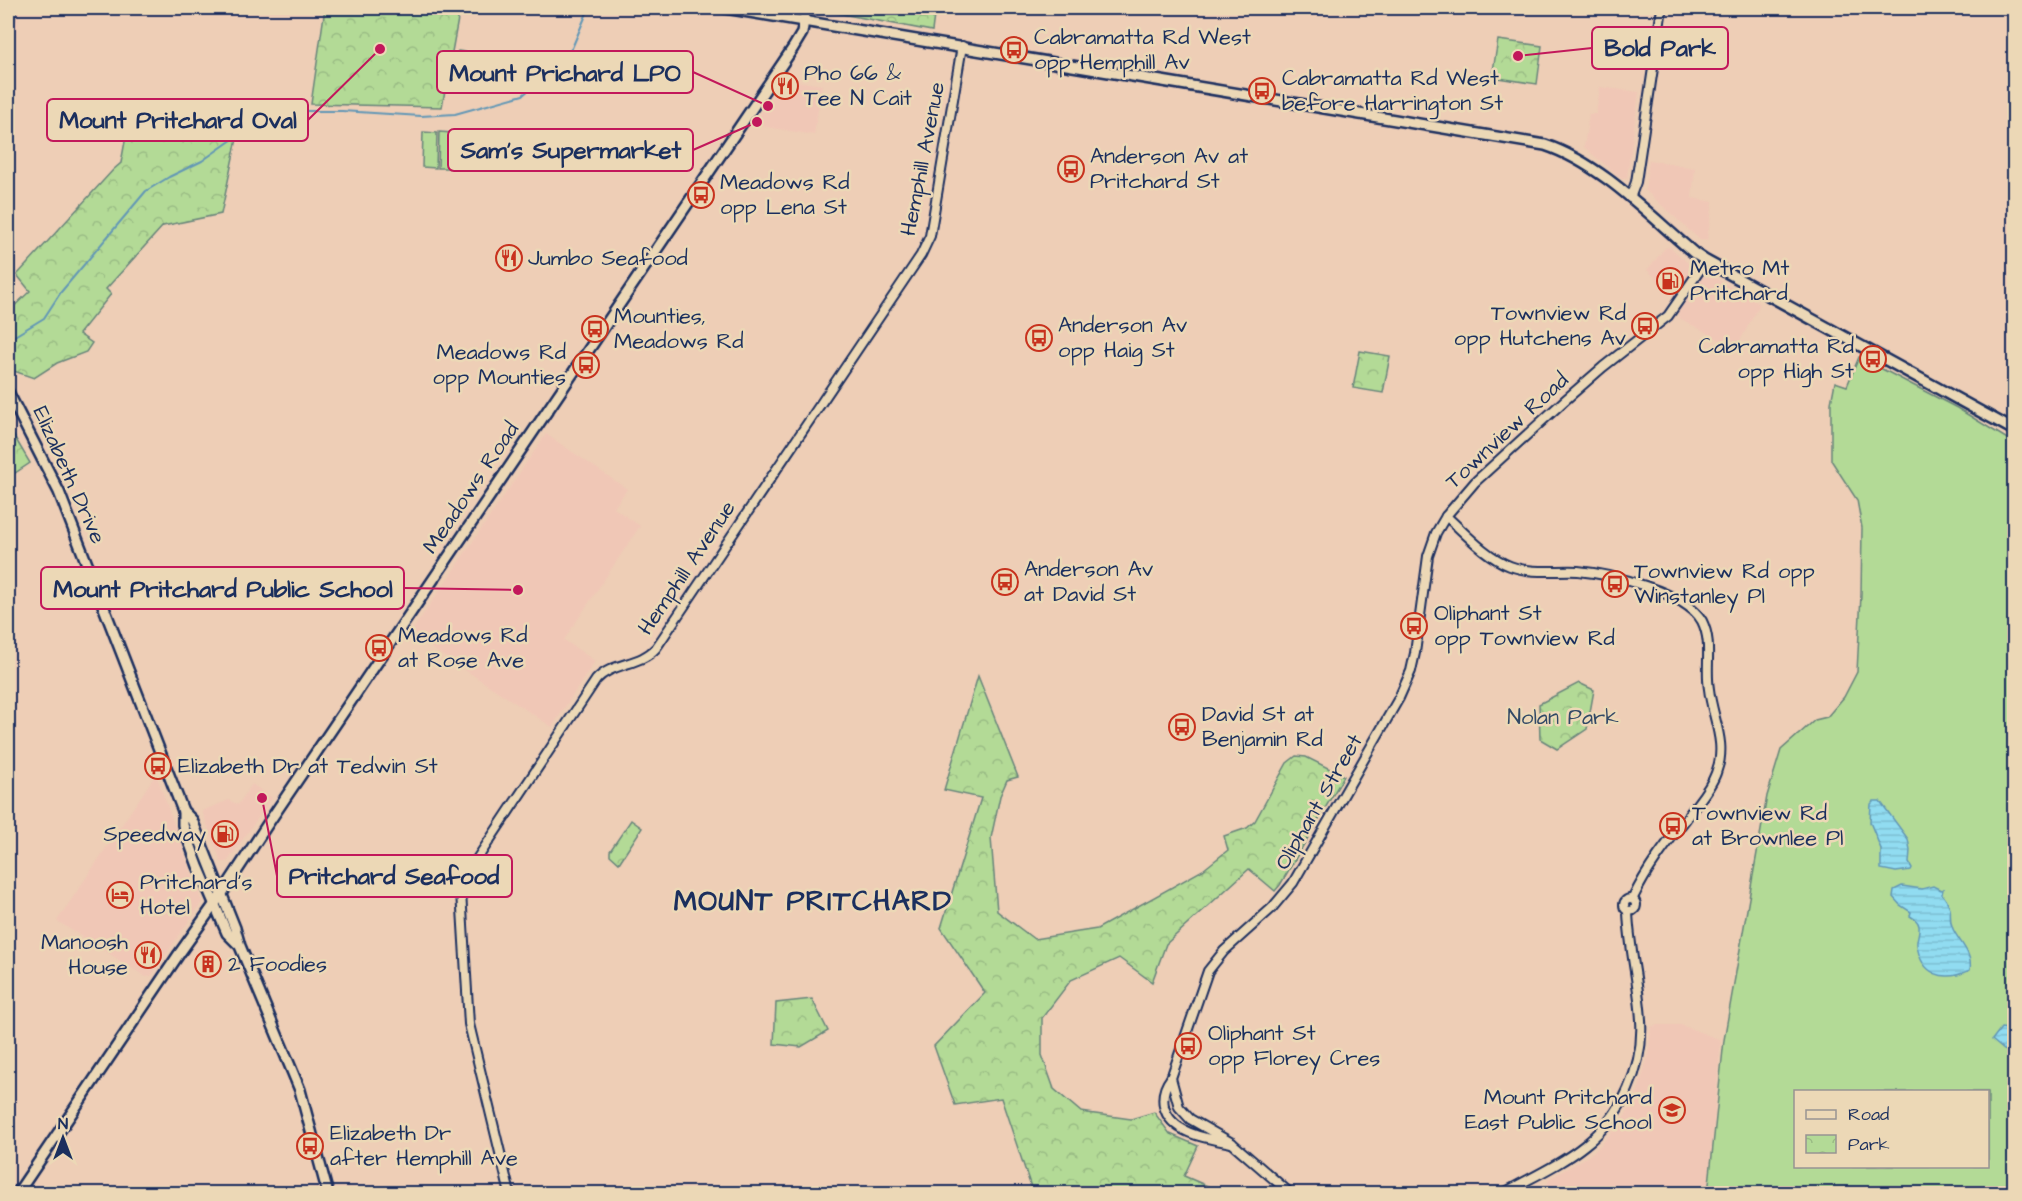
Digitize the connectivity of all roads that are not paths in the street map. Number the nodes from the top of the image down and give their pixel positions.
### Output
1 (725, 8) edge
2 (806, 8) edge
3 (1662, 8) edge
4 (804, 20) junction
5 (962, 46) junction
6 (1630, 198) junction
7 (1706, 261) junction
8 (8, 392) edge
9 (2014, 430) edge
10 (1446, 516) junction
11 (183, 811) junction
12 (221, 896) junction
13 (214, 904) junction
14 (240, 946) junction
15 (1171, 1078) junction
16 (1232, 1143) junction
17 (17, 1194) edge
18 (328, 1194) edge
19 (510, 1194) edge
20 (1291, 1194) edge
21 (1502, 1194) edge

1 - 4 main road
2 - 4 main road, Meadows Road
3 - 6 street
4 - 5 main road
4 - 12 main road, Meadows Road
5 - 6 main road
5 - 19 street, Hemphill Avenue
6 - 7 main road
7 - 9 main road
7 - 10 street, Townview Road
8 - 11 main road, Elizabeth Drive
10 - 15 street, Oliphant Street
10 - 21 street, Townview Road
11 - 12 main road, Elizabeth Drive
11 - 13 main road, Elizabeth Drive
12 - 13 main road, Meadows Road
12 - 14 main road, Elizabeth Drive
13 - 14 main road, Elizabeth Drive
13 - 17 main road, Meadows Road
14 - 18 main road, Elizabeth Drive
15 - 16 street, Oliphant Street
15 - 16 street, Oliphant Street
16 - 20 street, Oliphant Street

